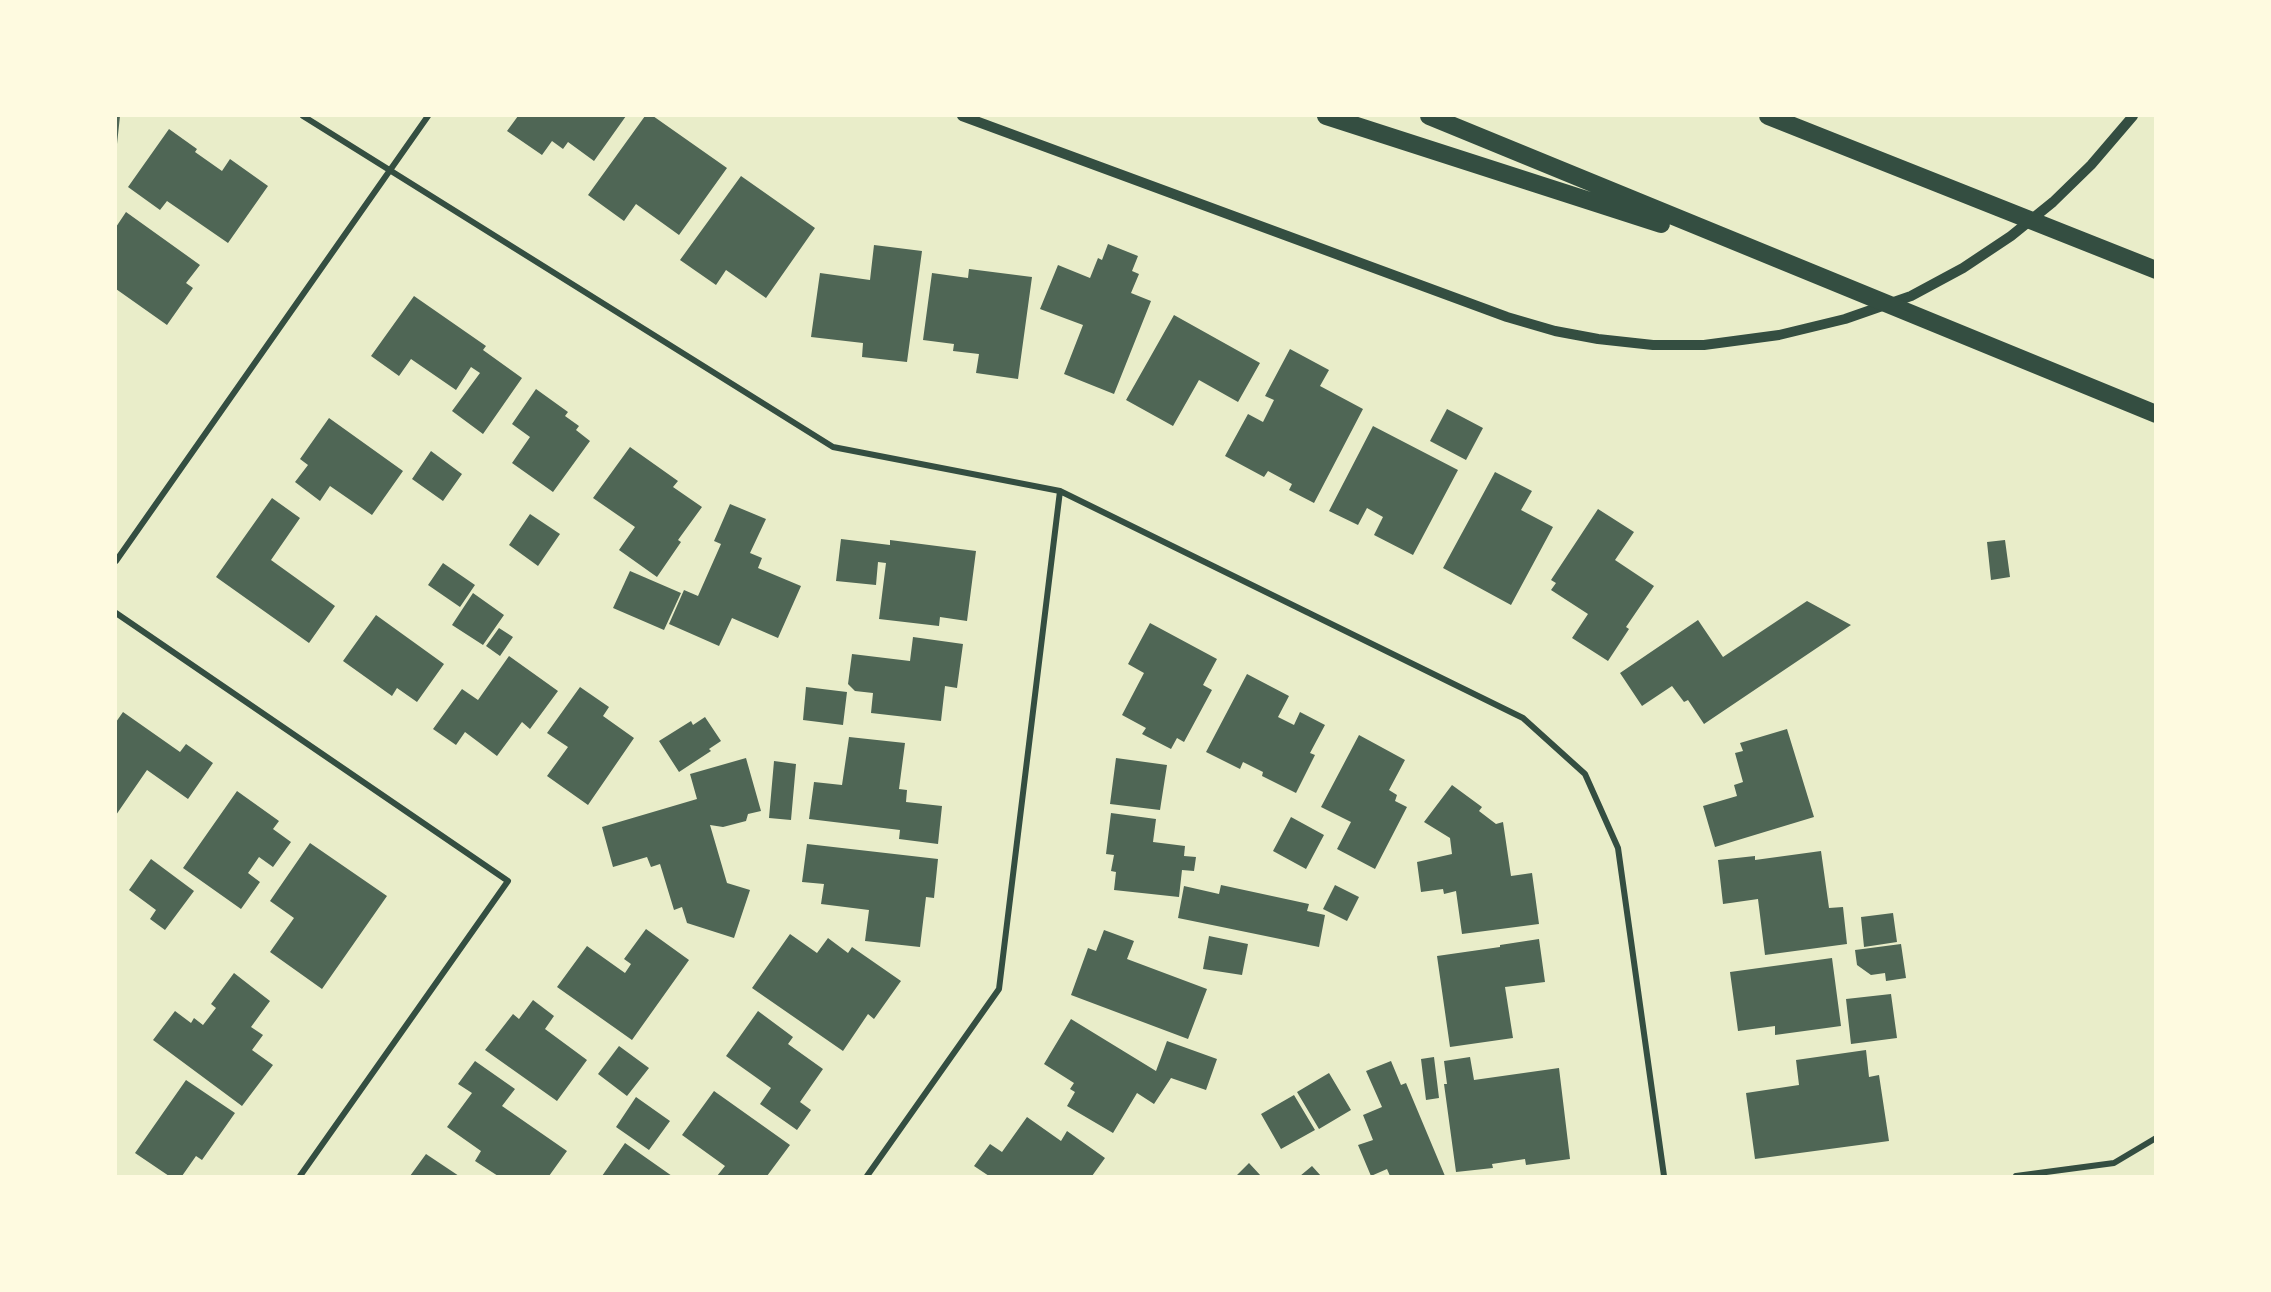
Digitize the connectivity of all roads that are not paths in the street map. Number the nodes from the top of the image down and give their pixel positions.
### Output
1 (303, 116) edge
2 (428, 116) edge
3 (962, 116) edge
4 (1326, 116) edge
5 (1429, 116) edge
6 (1768, 116) edge
7 (2131, 119) edge
8 (389, 171) junction
9 (1785, 263) junction
10 (2156, 270) edge
11 (2156, 414) edge
12 (1060, 491) junction
13 (116, 561) edge
14 (116, 613) edge
15 (2156, 1138) edge
16 (300, 1176) edge
17 (867, 1176) edge
18 (1664, 1176) edge
19 (2016, 1176) edge

1 - 8 street
2 - 8 street
3 - 7 street
4 - 9 highway
5 - 9 highway
6 - 10 highway
8 - 12 street
8 - 13 street
9 - 11 highway
12 - 17 street
12 - 18 street
14 - 16 street
15 - 19 street

